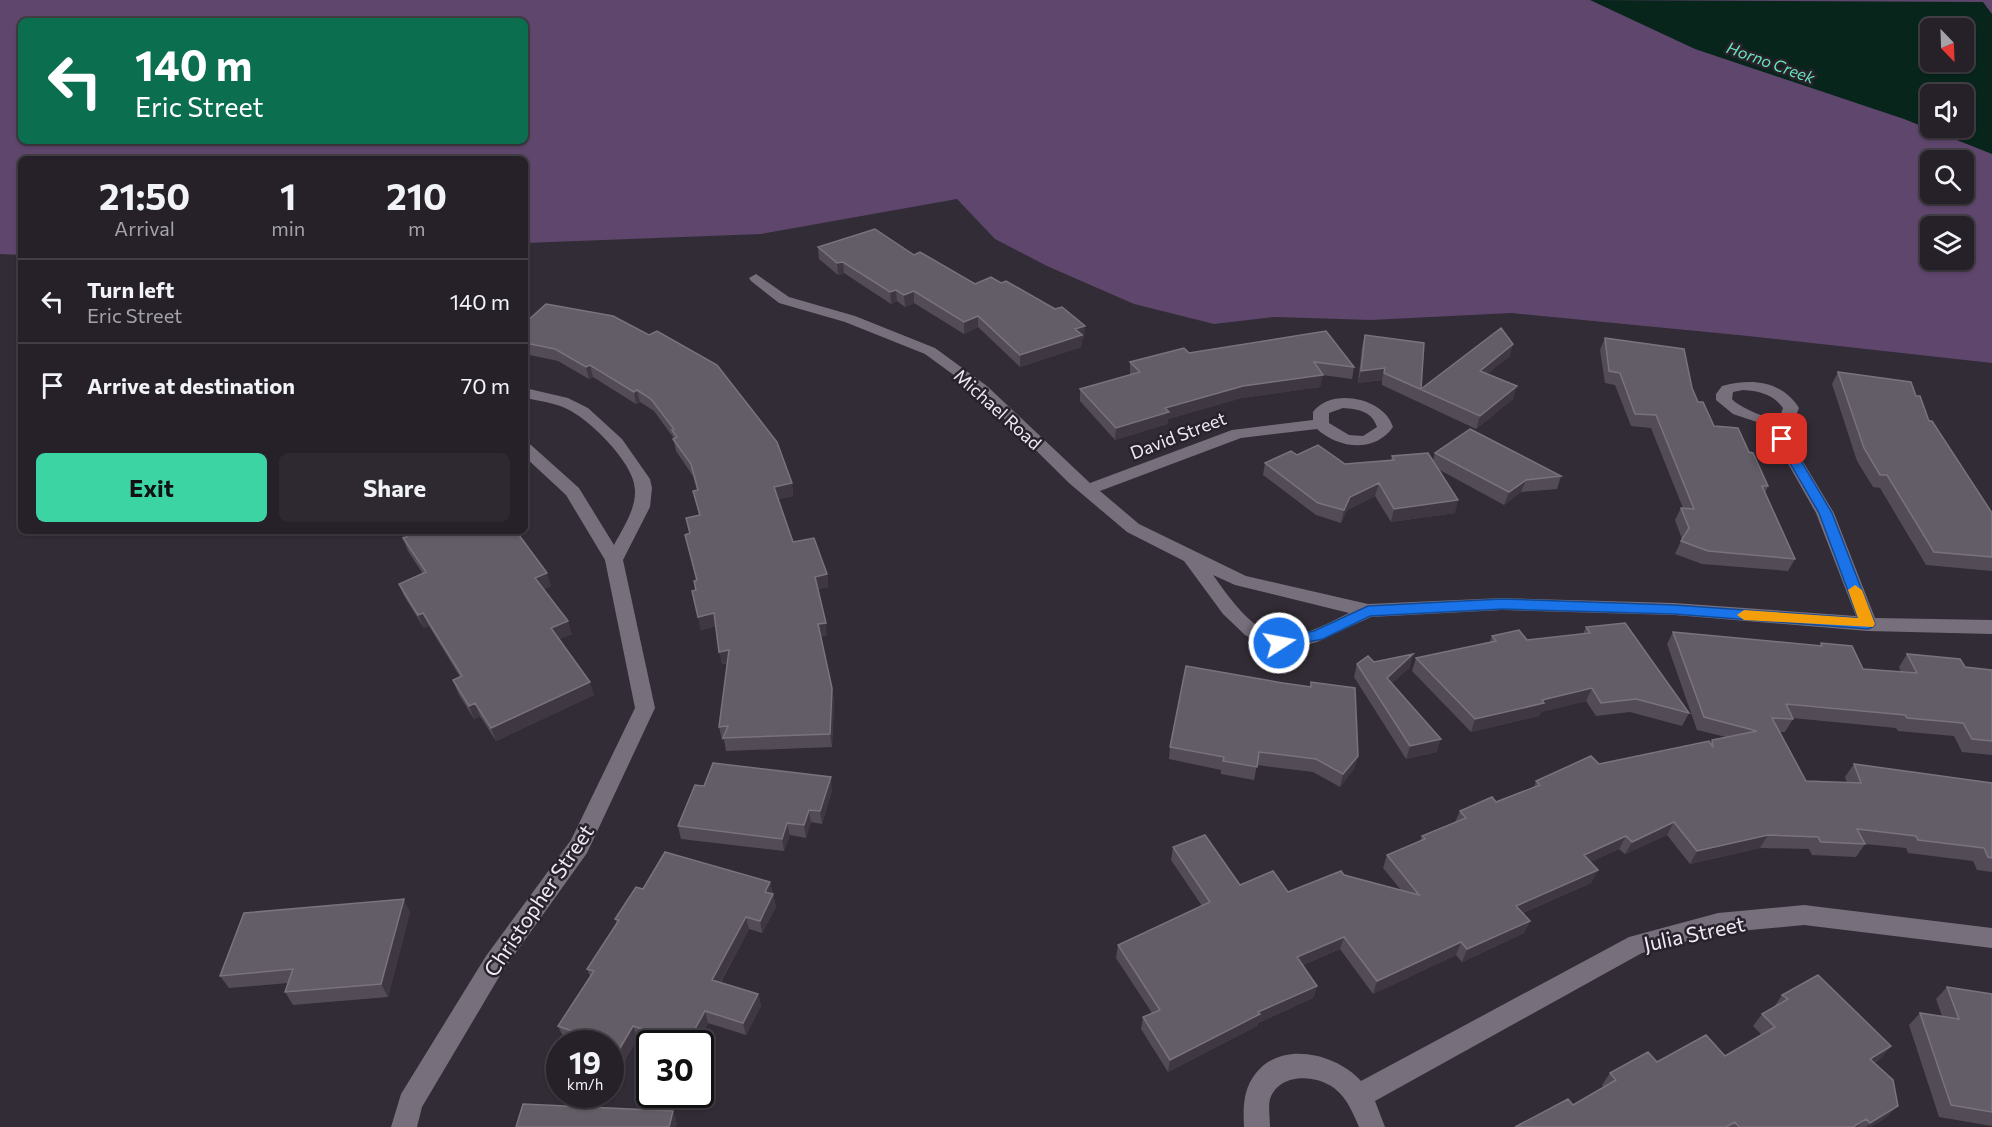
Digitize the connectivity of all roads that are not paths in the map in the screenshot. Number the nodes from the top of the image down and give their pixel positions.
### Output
1 (756, 278) dead end
2 (528, 394) edge
3 (1771, 421) dead end
4 (1321, 424) dead end
5 (528, 451) edge
6 (1088, 490) junction
7 (1190, 557) junction
8 (614, 560) junction
9 (1368, 611) junction
10 (1868, 624) junction
11 (1992, 627) edge
12 (1992, 938) edge
13 (1359, 1095) junction
14 (404, 1127) edge
15 (1257, 1127) edge
16 (1372, 1127) edge

1 - 6 street, Michael Road
2 - 8 street
3 - 10 street
4 - 6 street, David Street
5 - 8 street, Christopher Street
6 - 7 street, Michael Road
7 - 9 street, Michael Road
7 - 9 street, Michael Road
8 - 14 street, Christopher Street
9 - 10 street, Michael Road
10 - 11 street, Michael Road
12 - 13 street, Julia Street
13 - 15 street
13 - 16 street

